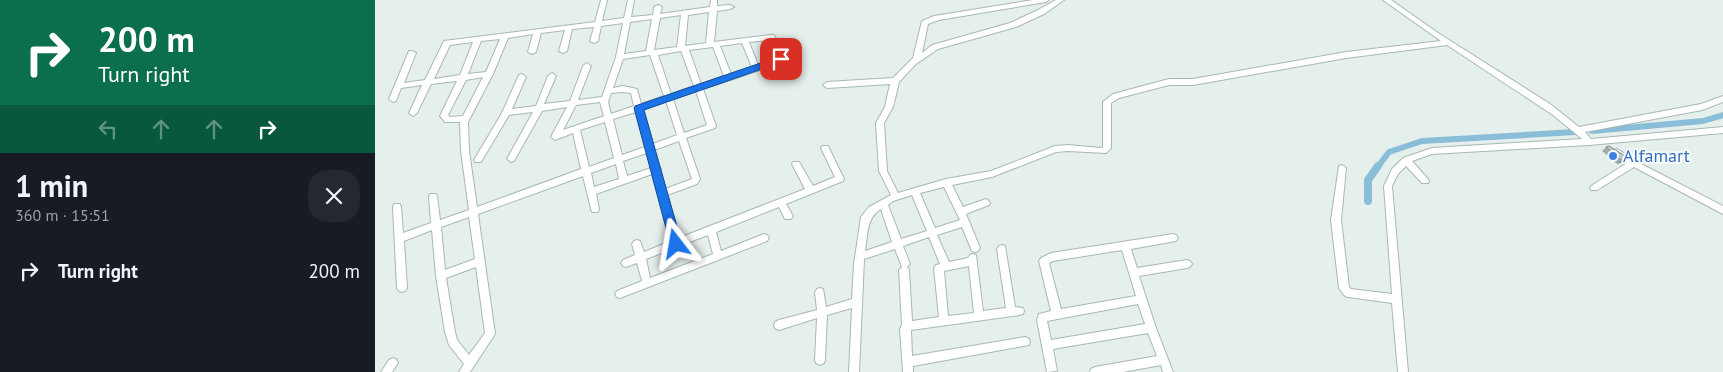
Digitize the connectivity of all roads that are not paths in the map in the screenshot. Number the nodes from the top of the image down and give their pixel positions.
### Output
1 (604, 0) edge
2 (631, 0) edge
3 (714, 0) edge
4 (1046, 0) edge
5 (1061, 0) edge
6 (1385, 0) edge
7 (658, 7) dead end
8 (730, 7) dead end
9 (713, 9) junction
10 (685, 12) junction
11 (657, 16) junction
12 (627, 20) junction
13 (597, 24) junction
14 (569, 27) junction
15 (538, 31) junction
16 (505, 36) junction
17 (478, 39) junction
18 (744, 40) junction
19 (593, 41) dead end
20 (1447, 43) junction
21 (712, 44) junction
22 (683, 48) junction
23 (563, 51) dead end
24 (412, 52) dead end
25 (532, 52) dead end
26 (652, 52) junction
27 (620, 57) junction
28 (915, 62) junction
29 (587, 66) dead end
30 (756, 68) junction
31 (489, 74) junction
32 (552, 76) dead end
33 (463, 77) junction
34 (522, 77) dead end
35 (728, 78) junction
36 (430, 81) junction
37 (895, 82) junction
38 (827, 85) dead end
39 (398, 86) junction
40 (698, 88) junction
41 (606, 95) junction
42 (669, 98) junction
43 (393, 99) dead end
44 (1723, 99) edge
45 (573, 103) junction
46 (539, 108) junction
47 (639, 108) junction
48 (506, 112) junction
49 (413, 113) dead end
50 (607, 118) junction
51 (465, 119) junction
52 (576, 129) junction
53 (1579, 130) junction
54 (1723, 130) edge
55 (682, 137) junction
56 (1601, 140) junction
57 (1589, 142) junction
58 (651, 148) junction
59 (825, 148) dead end
60 (511, 159) dead end
61 (478, 160) dead end
62 (619, 160) junction
63 (1407, 160) junction
64 (1633, 163) junction
65 (796, 164) dead end
66 (1342, 168) dead end
67 (657, 169) junction
68 (586, 172) junction
69 (624, 180) junction
70 (1425, 181) dead end
71 (946, 182) junction
72 (1594, 188) dead end
73 (811, 191) junction
74 (915, 191) junction
75 (591, 192) junction
76 (663, 193) junction
77 (433, 196) dead end
78 (897, 197) junction
79 (781, 203) junction
80 (883, 203) junction
81 (986, 203) dead end
82 (397, 207) dead end
83 (595, 209) dead end
84 (1723, 210) edge
85 (474, 211) junction
86 (960, 212) junction
87 (788, 216) dead end
88 (965, 222) junction
89 (436, 224) junction
90 (711, 230) junction
91 (932, 233) junction
92 (400, 238) junction
93 (764, 238) dead end
94 (1173, 238) dead end
95 (637, 244) dead end
96 (676, 244) junction
97 (898, 244) junction
98 (1125, 246) junction
99 (1002, 249) dead end
100 (861, 256) junction
101 (974, 256) junction
102 (640, 257) junction
103 (719, 257) junction
104 (479, 262) junction
105 (944, 262) dead end
106 (627, 263) dead end
107 (1187, 264) dead end
108 (1133, 273) junction
109 (441, 276) junction
110 (647, 284) junction
111 (401, 288) dead end
112 (820, 292) dead end
113 (620, 294) dead end
114 (1142, 299) junction
115 (1396, 299) junction
116 (859, 302) junction
117 (822, 312) junction
118 (1057, 314) junction
119 (979, 317) junction
120 (944, 322) junction
121 (779, 325) dead end
122 (907, 328) junction
123 (1151, 328) junction
124 (1025, 342) dead end
125 (1047, 345) junction
126 (820, 360) dead end
127 (1164, 360) junction
128 (393, 363) dead end
129 (907, 367) edge
130 (467, 368) edge
131 (386, 372) edge
132 (854, 372) edge
133 (1054, 372) edge
134 (1095, 372) edge
135 (1168, 372) edge
136 (1403, 372) edge

1 - 13 street
2 - 12 street
3 - 9 street
4 - 28 street
5 - 28 street
6 - 20 street
7 - 11 street
8 - 9 street
9 - 10 street
9 - 21 street
10 - 11 street
10 - 22 street
11 - 12 street
11 - 26 street
12 - 13 street
12 - 27 street
13 - 14 street
13 - 19 street
14 - 15 street
14 - 23 street
15 - 16 street
15 - 25 street
16 - 17 street
16 - 31 street
17 - 33 street
17 - 36 street
18 - 21 street
18 - 30 street
18 - 30 street
20 - 53 street
20 - 71 street
21 - 22 street
21 - 35 street
22 - 26 street
22 - 40 street
24 - 39 street
26 - 27 street
26 - 42 street
27 - 41 street
28 - 37 street
29 - 45 street
30 - 35 street
31 - 33 street
31 - 51 street
32 - 46 street
33 - 36 street
33 - 51 street
34 - 48 street
35 - 40 street
36 - 39 street
36 - 49 street
37 - 38 street
37 - 78 street
39 - 43 street
40 - 42 street
40 - 55 street
41 - 45 street
41 - 47 street
41 - 50 street
42 - 47 street
42 - 55 street
44 - 53 street
45 - 46 street
45 - 52 street
46 - 48 street
46 - 60 street
47 - 50 street
47 - 58 street
48 - 61 street
50 - 52 street
50 - 62 street
51 - 85 street
52 - 68 street
53 - 57 street
54 - 56 street
55 - 58 street
55 - 76 street
56 - 57 street
56 - 64 street
57 - 63 street
58 - 62 street
58 - 67 street
59 - 73 street
62 - 68 street
62 - 69 street
63 - 70 street
63 - 115 street
64 - 72 street
64 - 84 street
65 - 73 street
66 - 115 street
67 - 69 street
67 - 76 street
68 - 75 street
68 - 85 street
69 - 75 street
71 - 74 street
71 - 86 street
73 - 79 street
74 - 78 street
74 - 91 street
75 - 83 street
76 - 96 street
77 - 89 street
78 - 80 street
79 - 87 street
79 - 90 street
80 - 97 street
80 - 100 street
81 - 86 street
82 - 92 street
85 - 89 street
85 - 104 street
86 - 88 street
88 - 91 street
88 - 101 street
89 - 92 street
89 - 109 street
90 - 96 street
90 - 103 street
91 - 97 street
91 - 105 street
92 - 111 street
93 - 103 street
94 - 98 street
95 - 102 street
96 - 102 street
97 - 100 street
97 - 122 street
98 - 108 street
98 - 118 street
99 - 119 street
100 - 116 street
101 - 119 street
101 - 120 street
102 - 106 street
102 - 110 street
103 - 110 street
104 - 109 street
104 - 130 street
107 - 108 street
108 - 114 street
109 - 130 street
110 - 113 street
112 - 117 street
114 - 118 street
114 - 123 street
115 - 136 street
116 - 117 street
116 - 132 street
117 - 121 street
117 - 126 street
118 - 125 street
119 - 120 street
120 - 122 street
122 - 129 street
123 - 125 street
123 - 127 street
124 - 129 street
125 - 133 street
127 - 134 street
127 - 135 street
128 - 131 street

